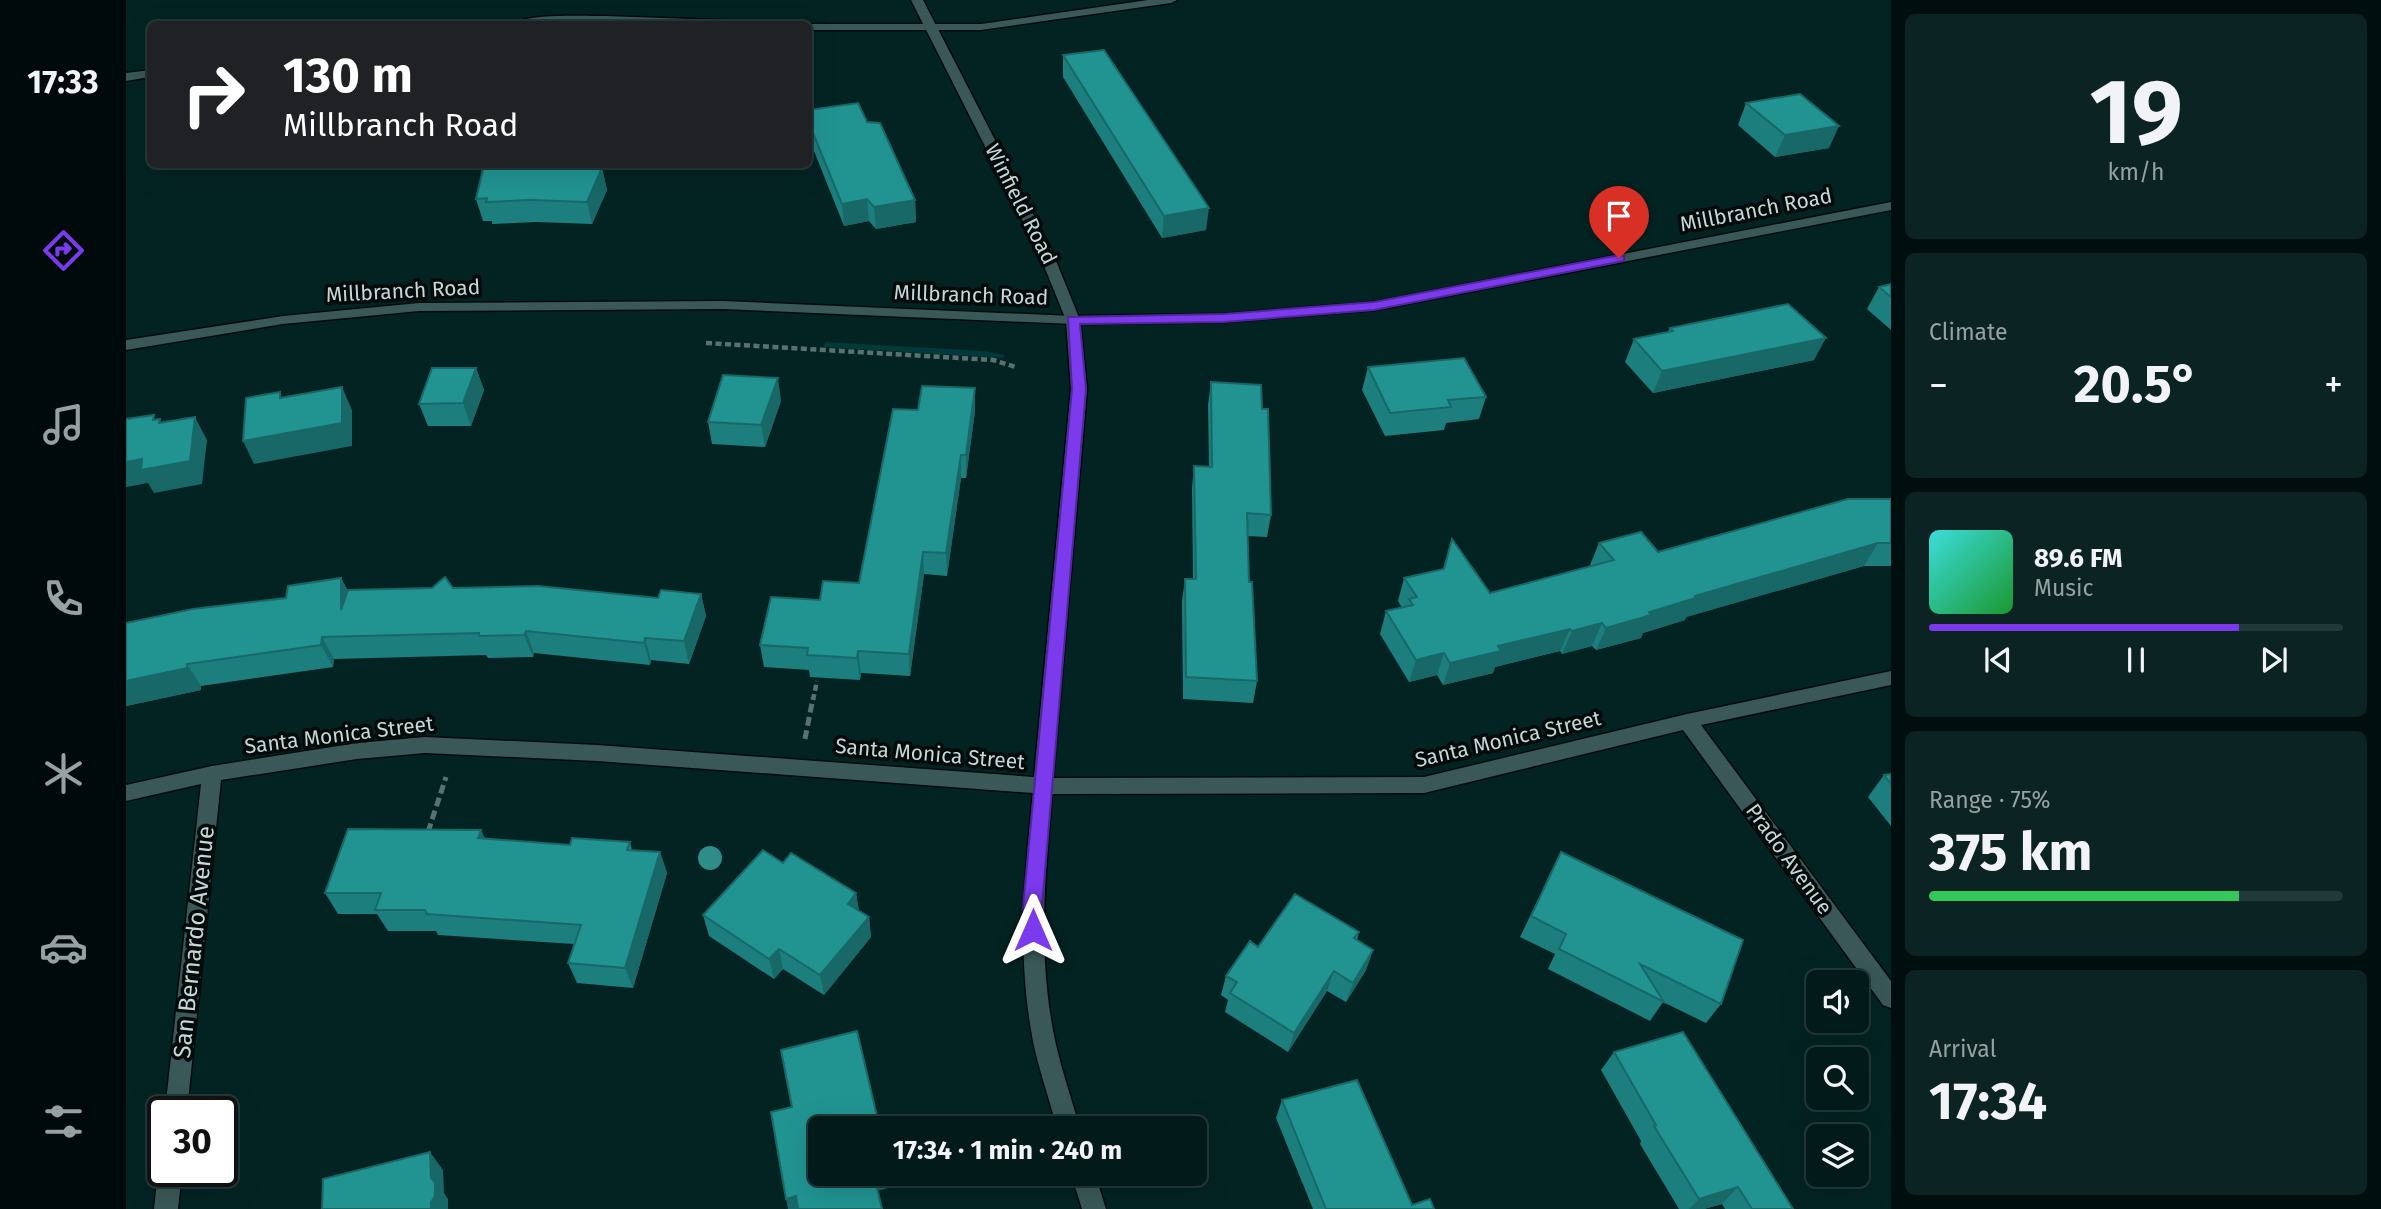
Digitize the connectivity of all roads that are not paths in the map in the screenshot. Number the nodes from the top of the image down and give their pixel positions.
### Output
1 (917, 0) edge
2 (1171, 0) edge
3 (550, 21) edge
4 (694, 21) edge
5 (812, 27) edge
6 (933, 28) junction
7 (147, 74) edge
8 (126, 77) edge
9 (1891, 206) edge
10 (1073, 320) junction
11 (126, 345) edge
12 (1891, 678) edge
13 (1687, 721) junction
14 (212, 774) junction
15 (1043, 786) junction
16 (126, 793) edge
17 (1891, 998) edge
18 (178, 1096) edge
19 (1065, 1116) edge
20 (1087, 1186) edge
21 (168, 1187) edge
22 (166, 1209) edge
23 (1094, 1209) edge

1 - 6 street, Winfield Road
2 - 6 street
3 - 4 street
5 - 6 street
6 - 10 street, Winfield Road
7 - 8 street
9 - 10 street, Millbranch Road
10 - 11 street, Millbranch Road
10 - 15 street, Winfield Road
12 - 13 street, Santa Monica Street
13 - 15 street, Santa Monica Street
13 - 17 street, Prado Avenue
14 - 15 street, Santa Monica Street
14 - 16 street, Santa Monica Street
14 - 18 street, San Bernardo Avenue
15 - 19 street, Winfield Road
20 - 23 street
21 - 22 street

